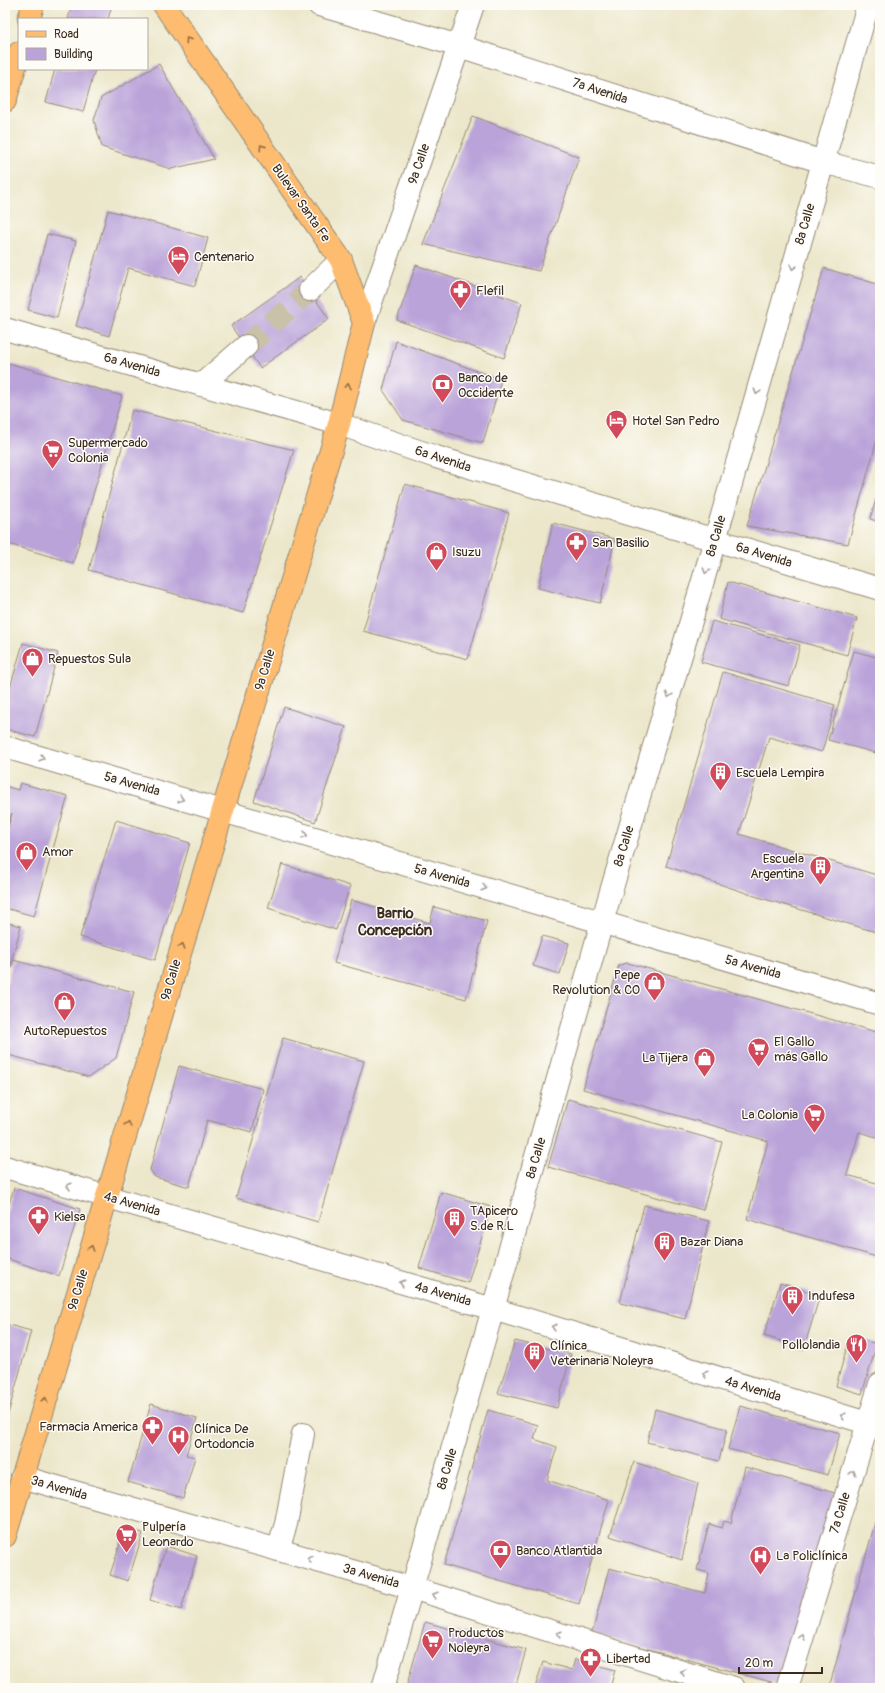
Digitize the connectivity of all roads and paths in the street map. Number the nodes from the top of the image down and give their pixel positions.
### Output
1 (33, 5) edge
2 (164, 5) edge
3 (319, 5) edge
4 (473, 5) edge
5 (868, 5) edge
6 (29, 18) edge
7 (459, 46) junction
8 (18, 56) edge
9 (5, 101) edge
10 (823, 162) junction
11 (880, 177) edge
12 (341, 260) junction
13 (310, 290) tunnel mouth
14 (364, 323) junction
15 (5, 329) edge
16 (246, 346) tunnel mouth
17 (200, 384) junction
18 (339, 424) junction
19 (715, 540) junction
20 (880, 589) edge
21 (5, 747) edge
22 (222, 811) junction
23 (602, 922) junction
24 (880, 1004) edge
25 (5, 1167) edge
26 (106, 1197) junction
27 (493, 1309) junction
28 (880, 1384) edge
29 (874, 1425) edge
30 (303, 1434) dead end
31 (14, 1475) edge
32 (5, 1536) edge
33 (278, 1550) junction
34 (412, 1588) junction
35 (383, 1688) edge
36 (734, 1688) edge
37 (787, 1688) edge

1 - 6 main road
12 -> 2 main road, Bulevar Santa Fe
3 - 7 street, 7a Avenida
4 - 7 street, 9a Calle
5 - 10 street, 8a Calle
7 - 10 street, 7a Avenida
7 - 14 street, 9a Calle
8 - 9 main road
10 - 11 street, 7a Avenida
10 -> 19 street, 8a Calle
12 - 13 street
12 - 14 main road, Bulevar Santa Fe
18 -> 14 main road
15 - 17 street, 6a Avenida
16 - 17 street
17 - 18 street, 6a Avenida
18 - 19 street, 6a Avenida
18 - 22 main road, 9a Calle
19 - 20 street, 6a Avenida
19 -> 23 street, 8a Calle
21 -> 22 street, 5a Avenida
22 -> 23 street, 5a Avenida
26 -> 22 main road, 9a Calle
23 - 24 street, 5a Avenida
23 - 27 street, 8a Calle
26 -> 25 street, 4a Avenida
27 -> 26 street, 4a Avenida
31 -> 26 main road, 9a Calle
29 -> 27 street, 4a Avenida
27 - 34 street, 8a Calle
28 - 29 street, 7a Calle
37 -> 29 street, 7a Calle
30 - 33 street
31 - 32 main road, 9a Calle
31 - 33 street, 3a Avenida
34 -> 33 street, 3a Avenida
34 - 35 street, 8a Calle
36 -> 34 street, 3a Avenida

